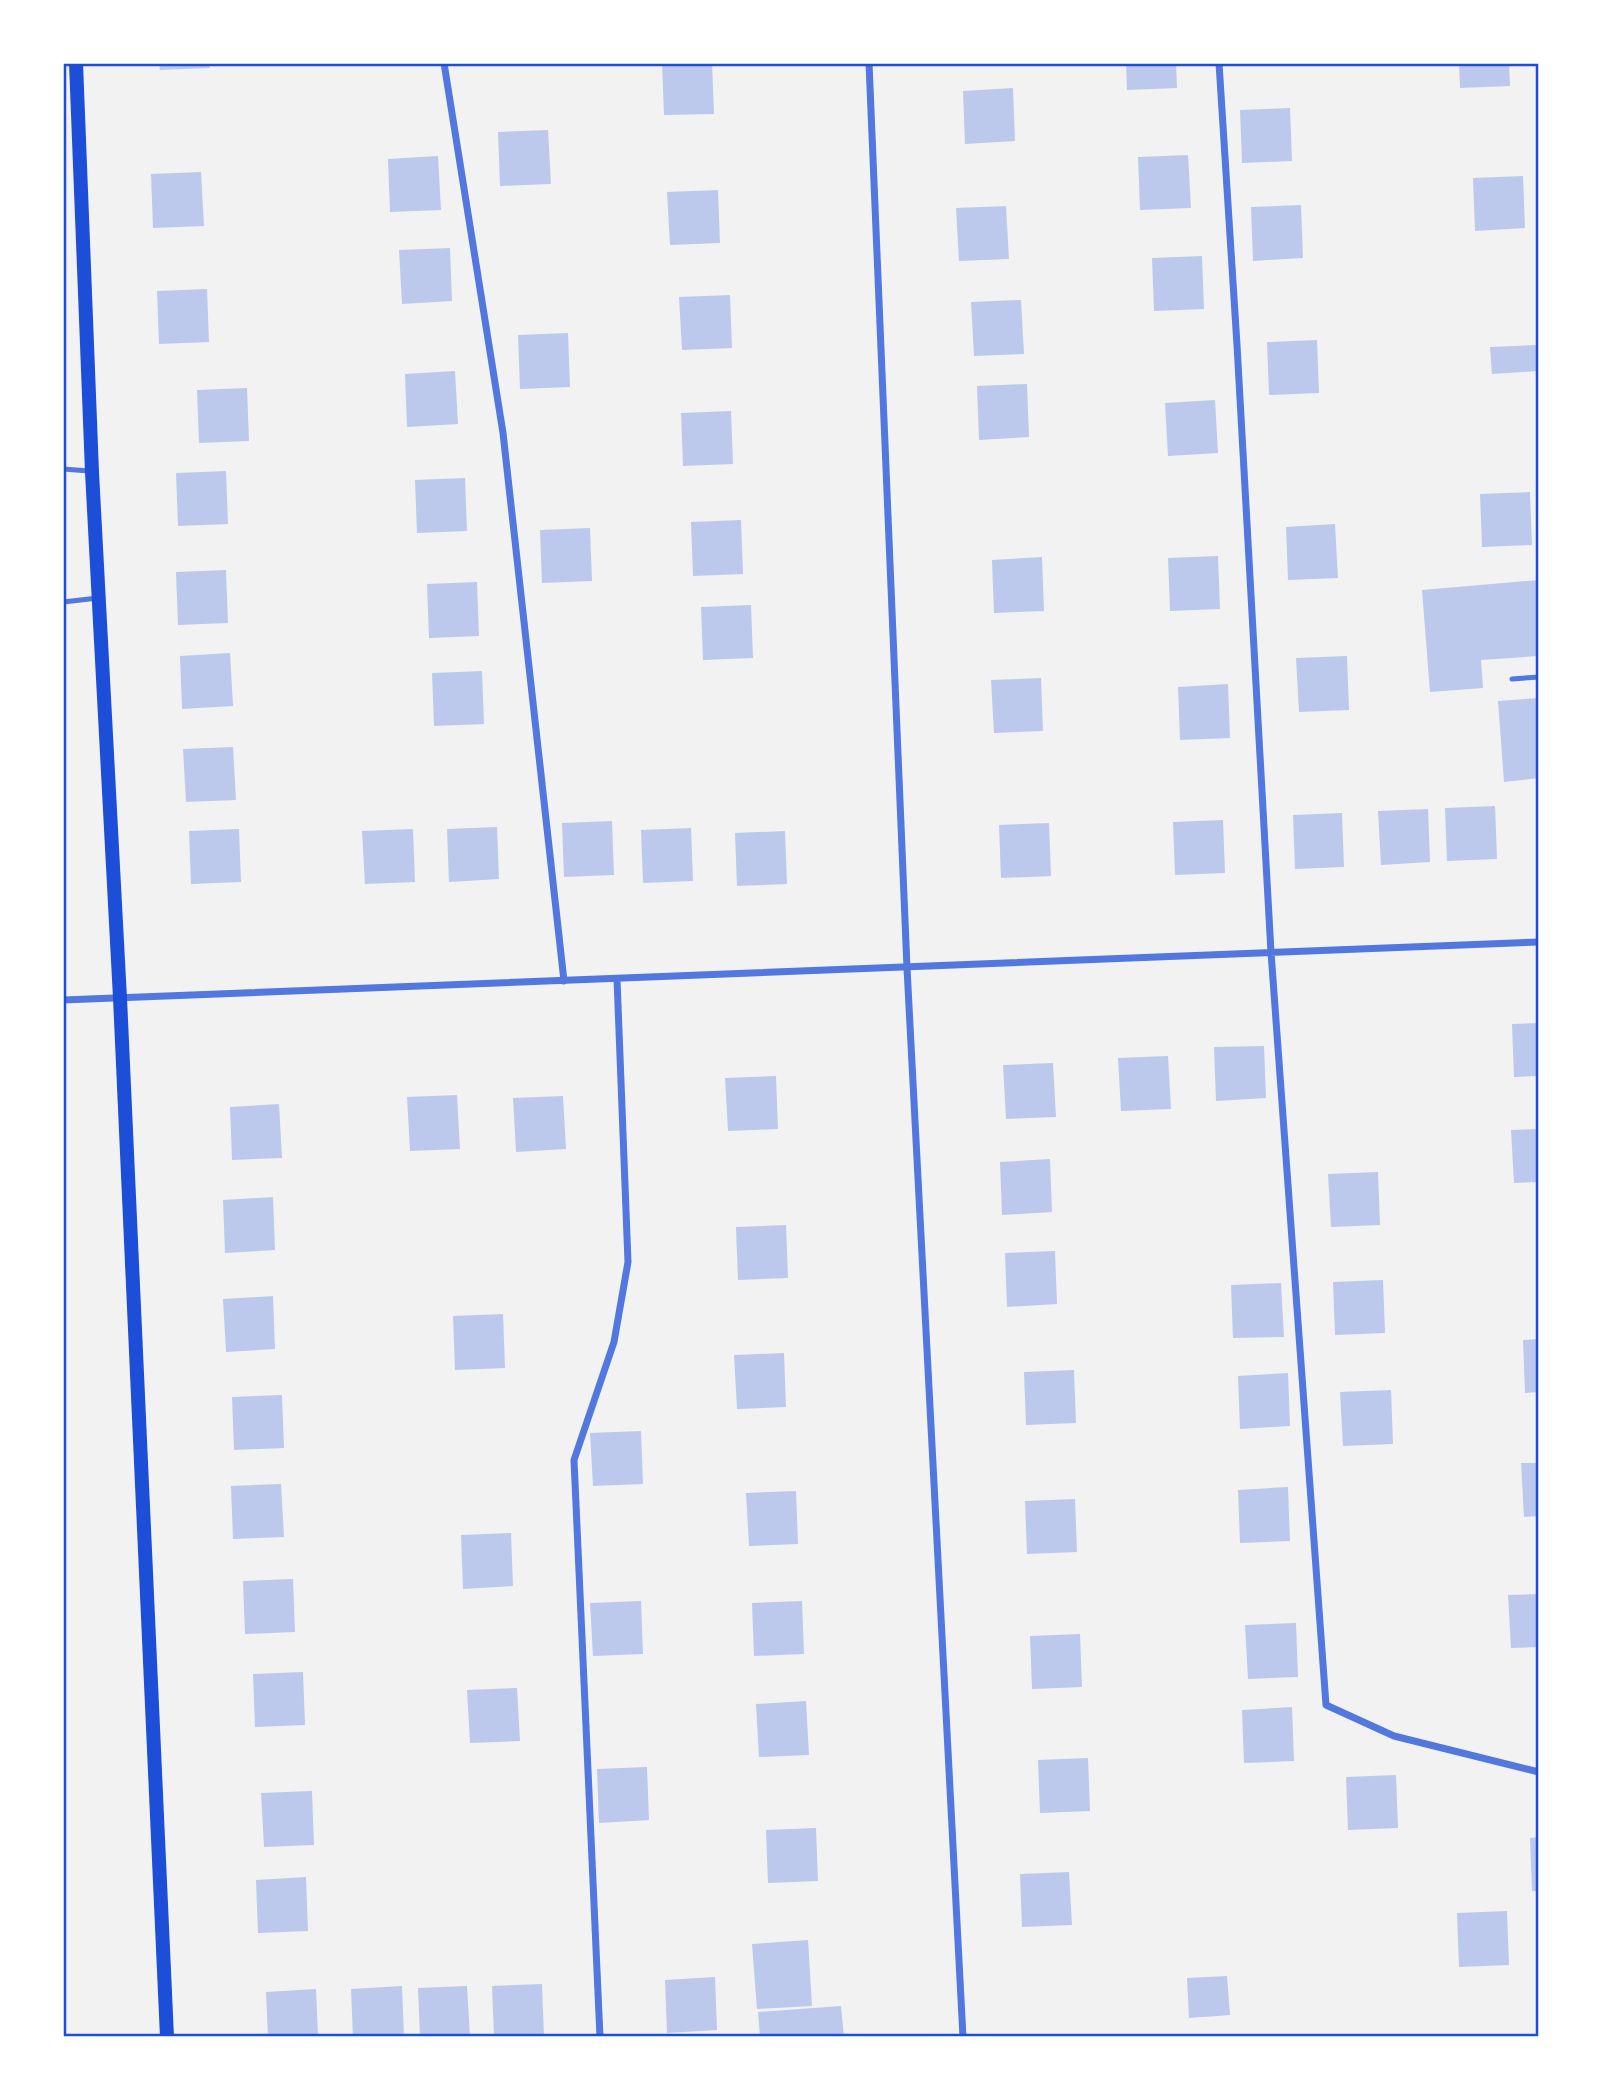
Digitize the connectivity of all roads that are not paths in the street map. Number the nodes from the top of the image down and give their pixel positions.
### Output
1 (76, 63) edge
2 (444, 63) edge
3 (869, 63) edge
4 (1219, 63) edge
5 (63, 469) edge
6 (92, 472) junction
7 (98, 598) junction
8 (63, 602) edge
9 (1539, 677) edge
10 (1512, 679) dead end
11 (1539, 942) edge
12 (1271, 952) junction
13 (907, 968) junction
14 (617, 979) junction
15 (564, 981) junction
16 (120, 998) junction
17 (63, 1000) edge
18 (1539, 1772) edge
19 (167, 2037) edge
20 (600, 2037) edge
21 (962, 2037) edge

1 - 6 main road
2 - 15 street
3 - 13 street
4 - 12 street
5 - 6 lane
6 - 7 main road
7 - 8 lane
7 - 16 main road
9 - 10 lane
11 - 12 street
12 - 13 street
12 - 18 street
13 - 14 street
13 - 21 street
14 - 15 street
14 - 20 street
15 - 16 street
16 - 17 street
16 - 19 main road

